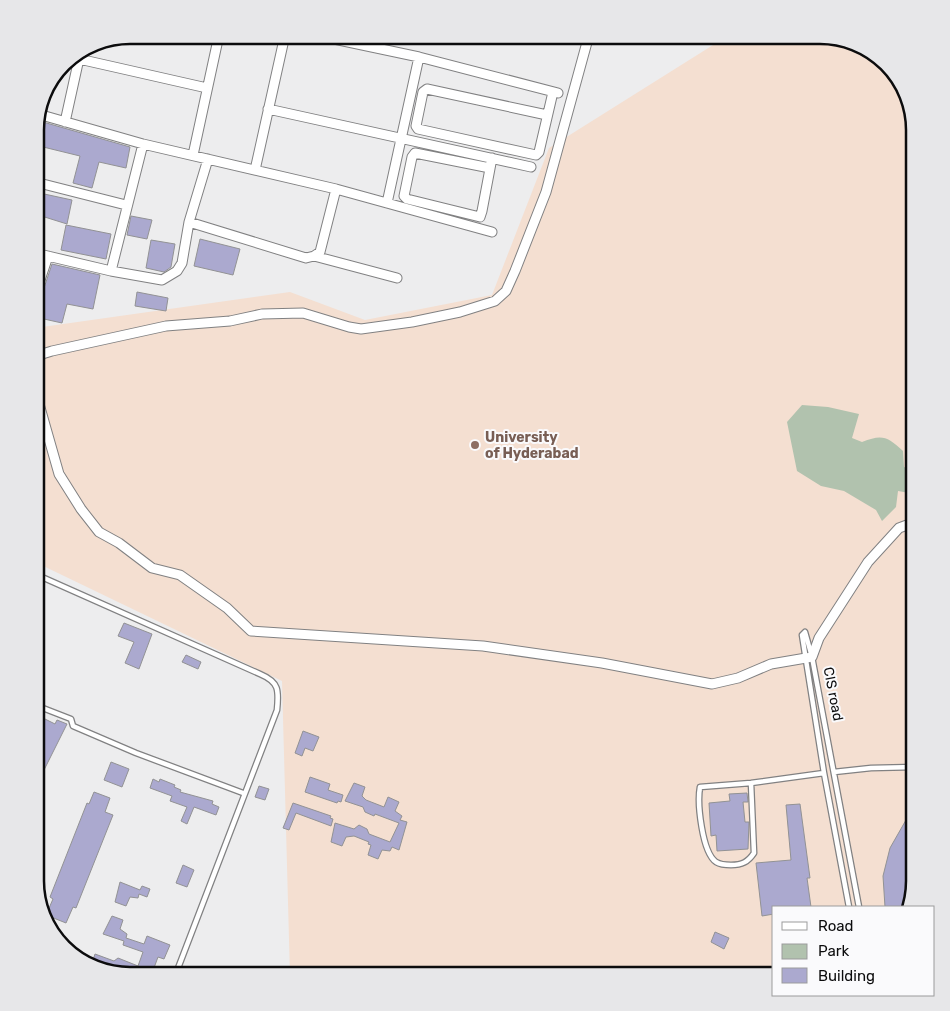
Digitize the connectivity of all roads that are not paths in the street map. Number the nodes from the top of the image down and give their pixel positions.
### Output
1 (217, 44) edge
2 (283, 44) edge
3 (358, 44) edge
4 (587, 44) edge
5 (419, 57) junction
6 (83, 58) edge
7 (79, 61) edge
8 (208, 88) junction
9 (268, 109) junction
10 (548, 115) junction
11 (45, 116) edge
12 (65, 122) junction
13 (402, 137) junction
14 (143, 144) junction
15 (194, 155) junction
16 (492, 158) junction
17 (208, 159) junction
18 (531, 167) dead end
19 (490, 168) junction
20 (255, 170) junction
21 (44, 184) edge
22 (336, 189) junction
23 (387, 203) junction
24 (126, 205) junction
25 (189, 222) junction
26 (492, 232) dead end
27 (44, 255) edge
28 (48, 256) junction
29 (314, 256) junction
30 (44, 268) edge
31 (111, 271) junction
32 (397, 278) dead end
33 (44, 354) edge
34 (44, 422) edge
35 (906, 525) edge
36 (44, 578) edge
37 (809, 657) junction
38 (44, 708) edge
39 (906, 767) edge
40 (834, 772) junction
41 (824, 773) junction
42 (751, 783) junction
43 (243, 793) junction
44 (849, 906) edge
45 (859, 906) edge
46 (178, 967) edge

1 - 8 street
2 - 9 street
3 - 5 street
4 - 33 street
5 - 10 street
5 - 13 street
6 - 8 street
7 - 12 street
8 - 15 street
9 - 13 street
9 - 20 street
10 - 10 street
11 - 12 street
12 - 14 street
13 - 16 street
13 - 23 street
14 - 15 street
14 - 24 street
15 - 17 street
16 - 18 street
16 - 19 street
17 - 20 street
17 - 25 street
19 - 19 street
20 - 22 street
21 - 24 street
22 - 23 street
22 - 29 street
23 - 26 street
24 - 31 street
25 - 29 street
25 - 31 street
27 - 28 street
28 - 30 street
28 - 31 street
29 - 32 street
34 - 37 street
35 - 37 street, CIS road
36 - 43 lane
37 - 40 lane, CIS road
37 - 41 lane
38 - 43 lane
39 - 40 lane
40 - 45 lane, CIS road
41 - 42 lane
41 - 44 lane
42 - 42 lane
43 - 46 lane

